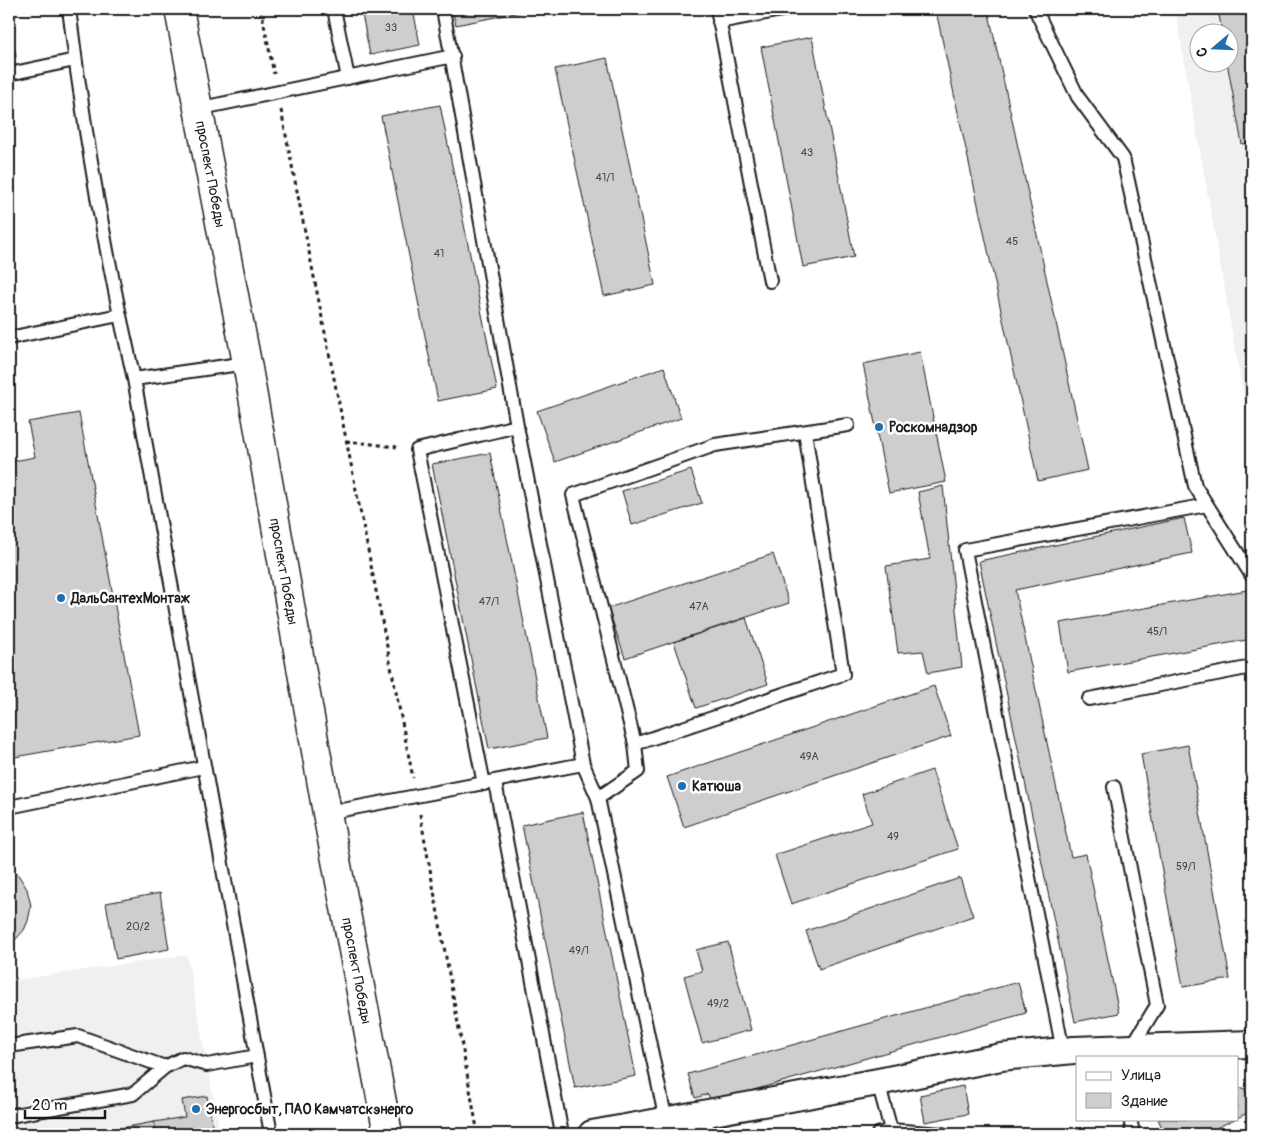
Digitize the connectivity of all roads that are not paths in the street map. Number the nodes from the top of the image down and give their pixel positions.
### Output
1 (69, 9) edge
2 (178, 9) edge
3 (334, 9) edge
4 (443, 9) edge
5 (787, 9) edge
6 (1034, 9) edge
7 (718, 15) edge
8 (452, 56) junction
9 (75, 60) junction
10 (9, 74) edge
11 (348, 78) junction
12 (197, 109) junction
13 (770, 281) dead end
14 (119, 315) junction
15 (9, 338) edge
16 (247, 363) junction
17 (134, 379) junction
18 (848, 425) dead end
19 (518, 426) junction
20 (805, 432) junction
21 (1207, 505) junction
22 (1252, 576) edge
23 (1252, 667) edge
24 (1089, 699) dead end
25 (635, 744) junction
26 (583, 764) junction
27 (203, 767) junction
28 (489, 783) junction
29 (1114, 787) dead end
30 (598, 798) junction
31 (9, 807) edge
32 (327, 813) junction
33 (1252, 1044) edge
34 (9, 1046) edge
35 (1063, 1051) junction
36 (1123, 1051) edge
37 (257, 1056) junction
38 (165, 1067) junction
39 (878, 1082) junction
40 (9, 1116) edge
41 (1130, 1120) edge
42 (666, 1121) junction
43 (707, 1124) edge
44 (891, 1130) junction
45 (271, 1134) edge
46 (388, 1134) edge
47 (562, 1134) edge
48 (599, 1134) edge
49 (878, 1134) edge
50 (942, 1134) edge
51 (1131, 1134) edge

1 - 9 lane
2 - 12 main road, проспект Победы
3 - 11 lane
4 - 8 lane
5 - 7 lane
6 - 21 lane
7 - 13 lane
8 - 11 lane
8 - 19 lane
9 - 10 lane
9 - 14 lane
11 - 12 lane
12 - 16 main road, проспект Победы
14 - 15 lane
14 - 17 lane
16 - 17 lane
16 - 32 main road, проспект Победы
17 - 27 lane
18 - 20 lane
19 - 26 lane
19 - 28 lane
20 - 25 lane
20 - 25 lane
21 - 22 lane
21 - 35 lane
23 - 24 lane
25 - 30 lane
26 - 28 lane
26 - 30 lane
27 - 31 lane
27 - 37 lane
28 - 32 lane
28 - 47 lane
29 - 36 lane
30 - 42 lane
32 - 46 main road, проспект Победы
33 - 36 street
34 - 38 lane
35 - 36 street
35 - 39 street
37 - 38 lane
37 - 45 lane
38 - 40 lane
39 - 43 street
39 - 44 lane
41 - 51 lane
42 - 43 street
42 - 48 street
44 - 49 lane
44 - 50 lane

